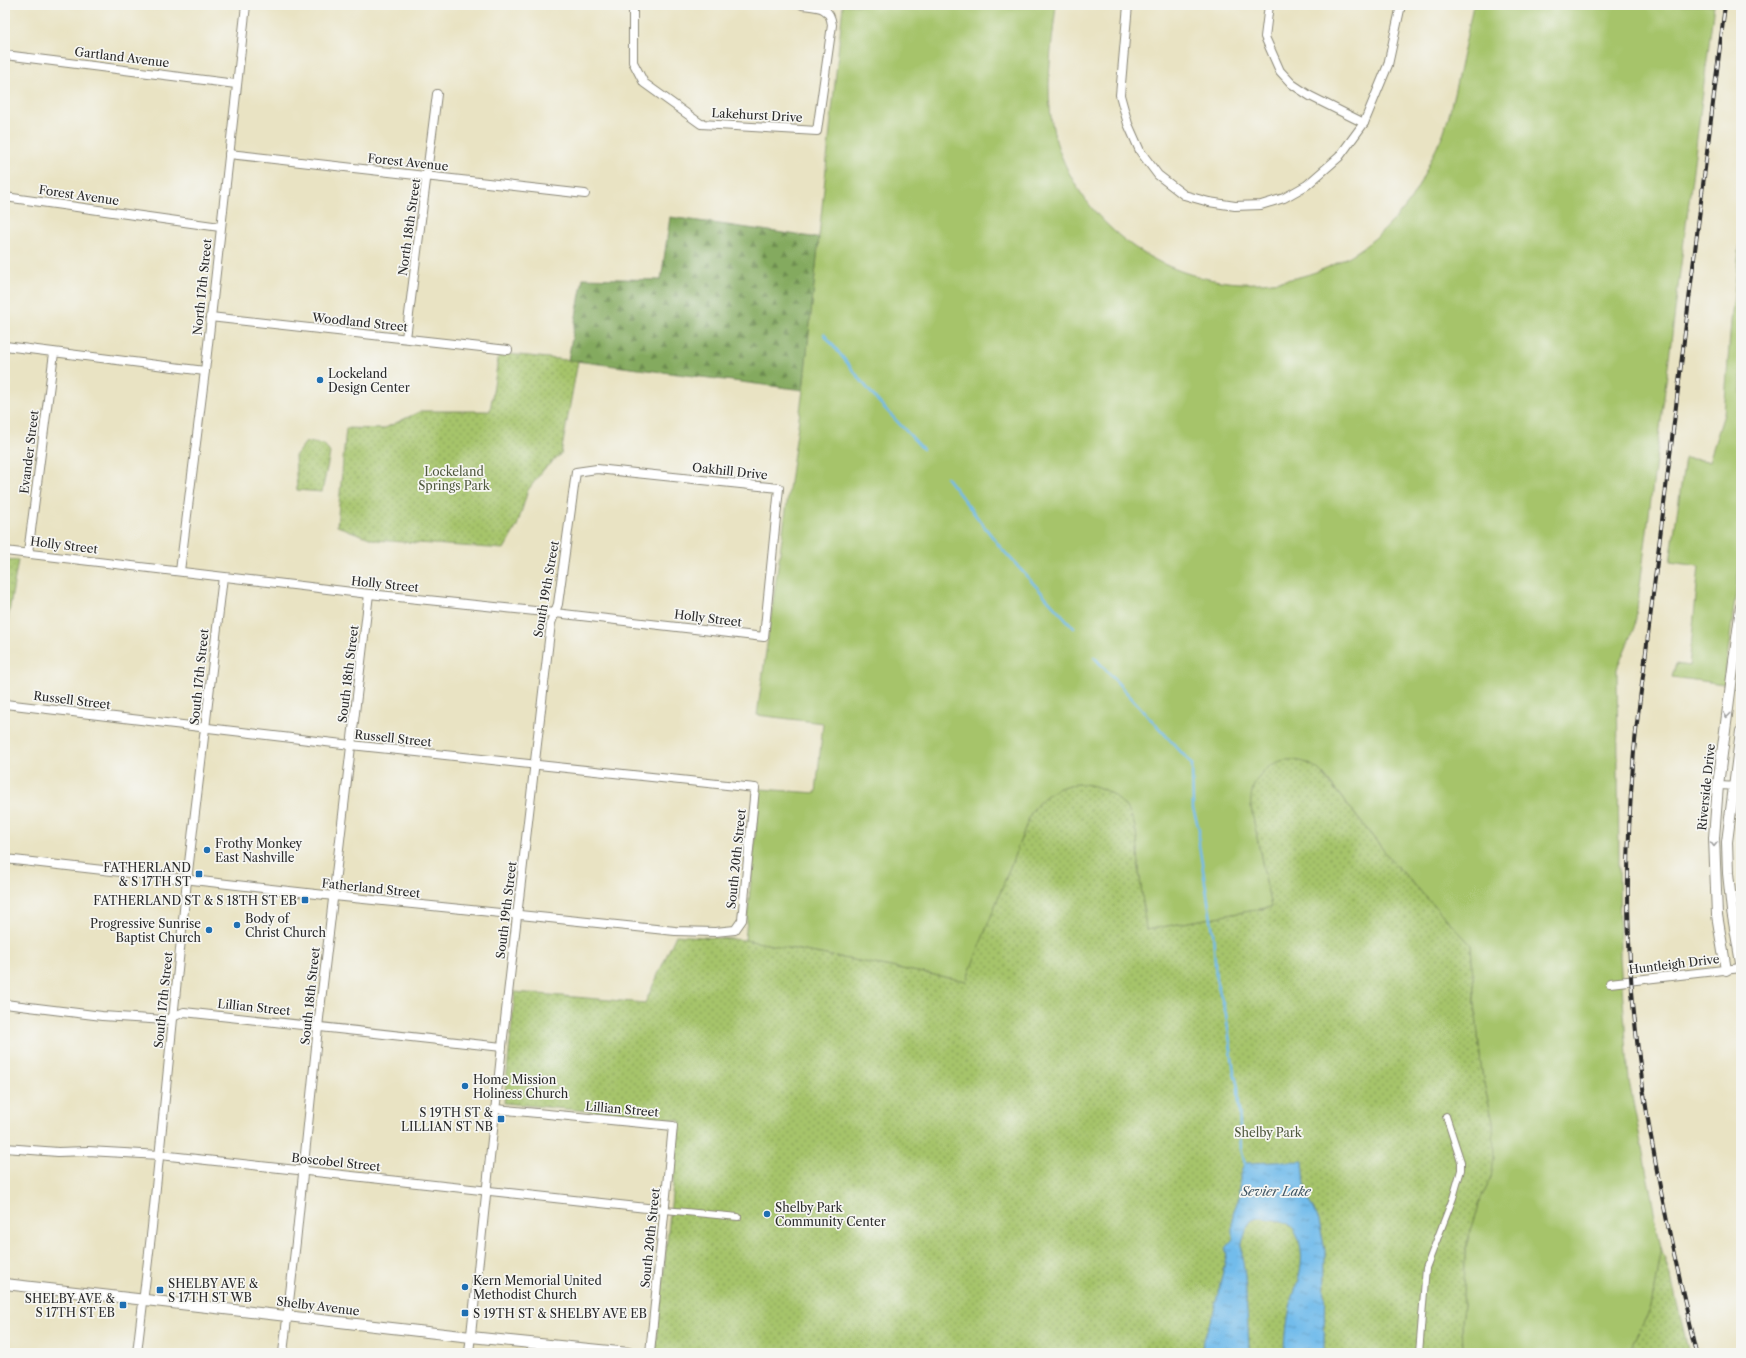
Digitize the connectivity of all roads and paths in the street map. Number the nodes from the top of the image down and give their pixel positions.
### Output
1 (246, 5) edge
2 (633, 5) edge
3 (802, 5) edge
4 (1128, 5) edge
5 (1269, 5) edge
6 (1401, 5) edge
7 (5, 55) edge
8 (236, 84) junction
9 (437, 94) dead end
10 (1364, 123) junction
11 (229, 154) junction
12 (428, 176) junction
13 (585, 194) dead end
14 (5, 197) edge
15 (220, 227) junction
16 (210, 317) junction
17 (406, 338) junction
18 (5, 346) edge
19 (508, 350) dead end
20 (54, 353) junction
21 (205, 371) junction
22 (576, 472) joint
23 (5, 551) edge
24 (28, 553) junction
25 (180, 571) junction
26 (223, 577) junction
27 (369, 594) junction
28 (1741, 607) edge
29 (555, 613) junction
30 (764, 637) joint
31 (1739, 637) edge
32 (5, 704) edge
33 (205, 729) junction
34 (1741, 731) edge
35 (351, 745) junction
36 (535, 765) junction
37 (1718, 785) junction
38 (1738, 786) edge
39 (755, 788) joint
40 (5, 859) edge
41 (187, 880) junction
42 (334, 896) junction
43 (517, 915) junction
44 (735, 930) joint
45 (1741, 963) edge
46 (1741, 968) edge
47 (1726, 970) junction
48 (1610, 983) dead end
49 (5, 1004) edge
50 (174, 1015) junction
51 (318, 1026) junction
52 (502, 1047) junction
53 (496, 1109) junction
54 (1446, 1116) dead end
55 (673, 1126) joint
56 (5, 1148) edge
57 (160, 1155) junction
58 (303, 1170) junction
59 (486, 1191) junction
60 (665, 1210) junction
61 (738, 1217) dead end
62 (5, 1284) edge
63 (144, 1299) junction
64 (287, 1315) junction
65 (471, 1337) junction
66 (137, 1353) edge
67 (283, 1353) edge
68 (469, 1353) edge
69 (629, 1353) edge
70 (650, 1353) edge
71 (1419, 1353) edge

1 - 8 street, North 17th Street
2 - 3 street, Lakehurst Drive
4 - 10 street
5 - 10 street
6 - 10 street
7 - 8 street, Gartland Avenue
8 - 11 street, North 17th Street
9 - 12 street, North 18th Street
11 - 12 street, Forest Avenue
11 - 15 street, North 17th Street
12 - 13 street, Forest Avenue
12 - 17 street, North 18th Street
14 - 15 street, Forest Avenue
15 - 16 street, North 17th Street
16 - 17 street, Woodland Street
16 - 21 street, North 17th Street
17 - 19 street, Woodland Street
18 - 20 street
20 - 21 street
20 - 24 street, Evander Street
21 - 25 street, North 17th Street
22 - 29 street, South 19th Street
22 - 30 street, Oakhill Drive
23 - 24 street, Holly Street
24 - 25 street, Holly Street
25 - 26 street, Holly Street
26 - 27 street, Holly Street
26 - 33 street, South 17th Street
27 - 29 street, Holly Street
27 - 35 street, South 18th Street
28 - 31 street, Riverside Drive
29 - 30 street, Holly Street
29 - 36 street, South 19th Street
31 -> 37 street, Riverside Drive
32 - 33 street, Russell Street
33 - 35 street, Russell Street
33 - 41 street, South 17th Street
34 - 38 street
35 - 36 street, Russell Street
35 - 42 street, South 18th Street
36 - 39 street, Russell Street
36 - 43 street, South 19th Street
37 - 38 street
37 -> 47 street, Riverside Drive
38 - 45 street
39 - 44 street, South 20th Street
40 - 41 street, Fatherland Street
41 - 42 street, Fatherland Street
41 - 50 street, South 17th Street
42 - 43 street, Fatherland Street
42 - 51 street, South 18th Street
43 - 44 street, Fatherland Street
43 - 52 street, South 19th Street
46 - 47 street, Huntleigh Drive
47 - 48 street, Huntleigh Drive
49 - 50 street, Lillian Street
50 - 51 street, Lillian Street
50 - 57 street, South 17th Street
51 - 52 street, Lillian Street
51 - 58 street, South 18th Street
52 - 53 street, South 19th Street
53 - 55 street, Lillian Street
53 - 59 street, South 19th Street
54 - 71 street
55 - 60 street, South 20th Street
56 - 57 street, Boscobel Street
57 - 58 street, Boscobel Street
57 - 63 street, South 17th Street
58 - 59 street, Boscobel Street
58 - 64 street, South 18th Street
59 - 60 street, Boscobel Street
59 - 65 street, South 19th Street
60 - 61 street
60 - 70 street, South 20th Street
62 - 63 street, Shelby Avenue
63 - 64 street, Shelby Avenue
63 - 66 street, South 17th Street
64 - 65 street, Shelby Avenue
64 - 67 street, South 18th Street
65 - 68 street, South 19th Street
65 - 69 street, Shelby Avenue

